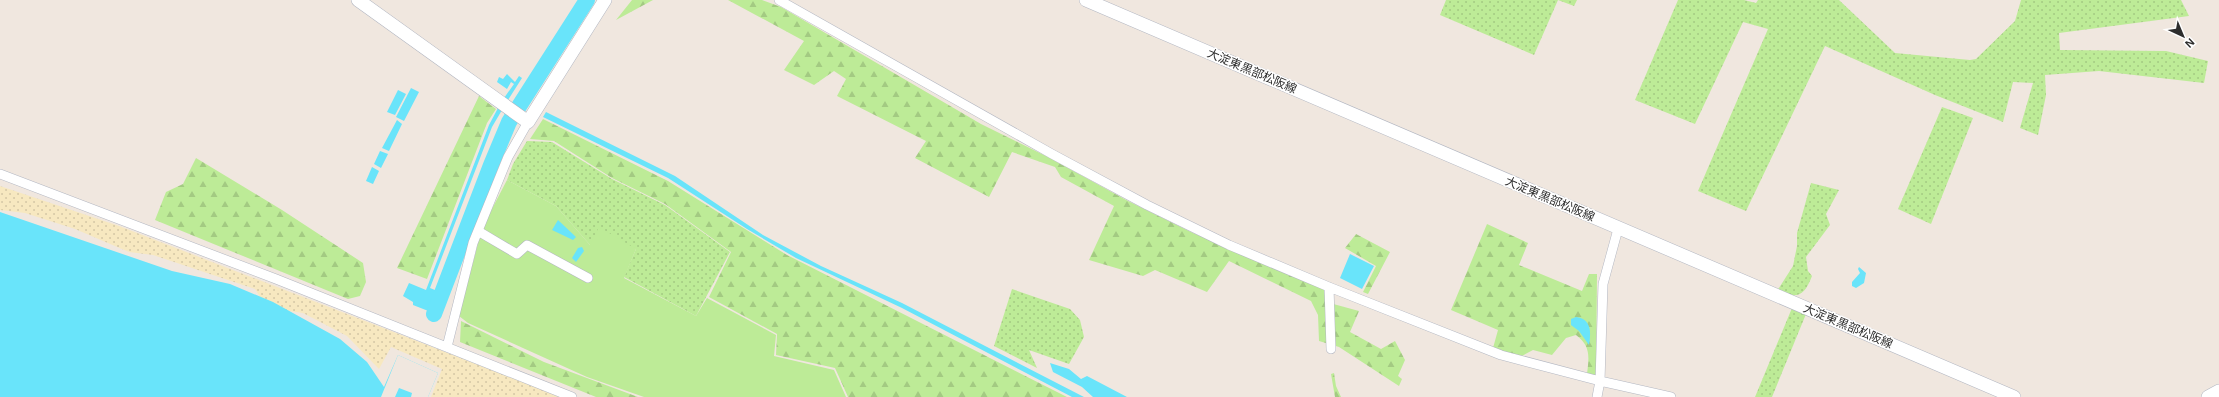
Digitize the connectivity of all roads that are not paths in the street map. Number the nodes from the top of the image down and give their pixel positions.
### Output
1 (358, 0) edge
2 (605, 0) edge
3 (779, 0) edge
4 (1086, 0) edge
5 (526, 120) junction
6 (0, 174) edge
7 (1618, 229) junction
8 (478, 231) junction
9 (588, 278) dead end
10 (1328, 287) junction
11 (447, 347) junction
12 (1331, 349) dead end
13 (1600, 381) junction
14 (2219, 390) edge
15 (572, 397) edge
16 (1597, 397) edge
17 (1671, 397) edge
18 (2014, 397) edge
19 (2208, 397) edge

1 - 5 main road
2 - 5 main road
3 - 10 street
4 - 7 main road, 大淀東黒部松阪線
5 - 8 street
6 - 11 street
7 - 13 street
7 - 18 main road, 大淀東黒部松阪線
8 - 9 street
8 - 11 street
10 - 12 street
10 - 13 street
11 - 15 street
13 - 16 street
13 - 17 street
14 - 19 main road

